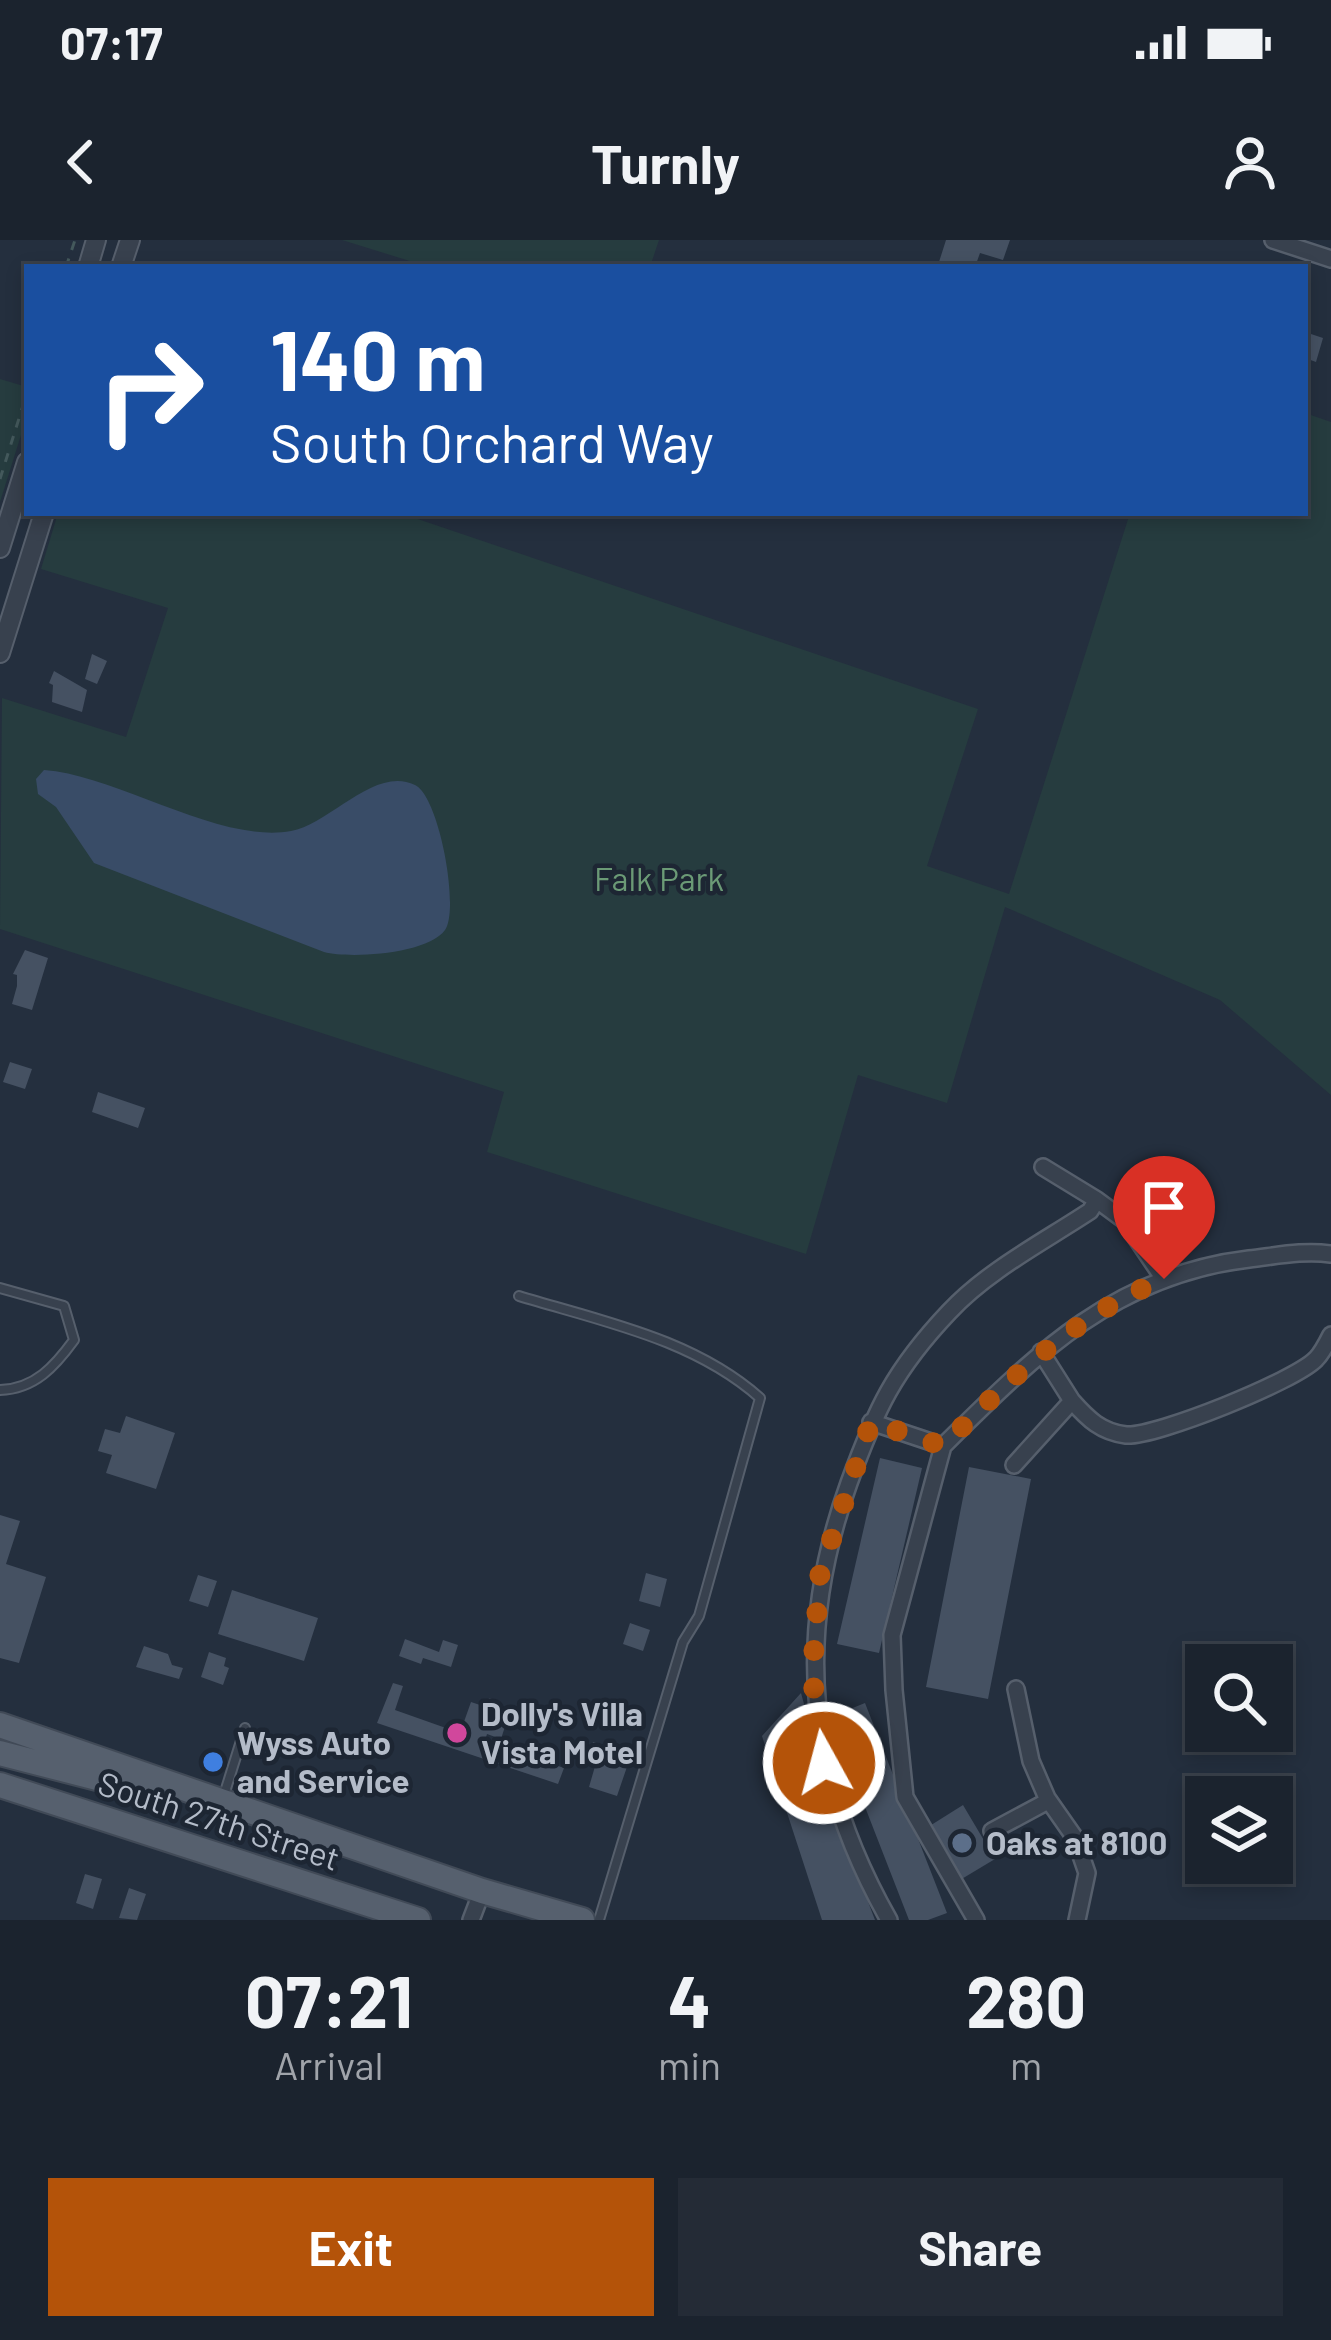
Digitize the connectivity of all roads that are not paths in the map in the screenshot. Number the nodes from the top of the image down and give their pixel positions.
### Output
1 (1273, 240) edge
2 (1324, 251) edge
3 (24, 472) edge
4 (43, 516) edge
5 (0, 548) edge
6 (4, 627) edge
7 (0, 652) edge
8 (1043, 1168) dead end
9 (1096, 1200) junction
10 (1331, 1254) edge
11 (1164, 1279) junction
12 (0, 1288) edge
13 (519, 1296) dead end
14 (1331, 1335) edge
15 (1041, 1352) junction
16 (0, 1390) edge
17 (1072, 1401) junction
18 (871, 1422) junction
19 (943, 1446) junction
20 (1014, 1465) dead end
21 (1016, 1690) dead end
22 (0, 1720) edge
23 (245, 1728) dead end
24 (0, 1753) edge
25 (159, 1782) junction
26 (0, 1785) edge
27 (1048, 1801) junction
28 (222, 1802) junction
29 (992, 1831) dead end
30 (482, 1891) junction
31 (418, 1920) edge
32 (471, 1920) edge
33 (582, 1920) edge
34 (599, 1920) edge
35 (889, 1920) edge
36 (976, 1920) edge
37 (1077, 1920) edge

1 - 2 street
3 - 5 street
4 - 6 street
6 - 7 street
8 - 9 street
9 - 11 street
9 - 18 street
10 - 11 street
11 - 15 street
12 - 16 lane
13 - 34 lane
14 - 17 street
15 - 17 street
15 - 19 street
17 - 20 street
18 - 19 street
18 - 35 street
19 - 36 street
21 - 27 street
22 - 25 main road, South 27th Street
23 - 28 lane
24 - 25 main road
25 - 28 main road, South 27th Street
26 - 31 main road, South 27th Street
27 - 29 street
27 - 37 street
28 - 30 main road, South 27th Street
30 - 32 street
30 - 33 main road, South 27th Street

